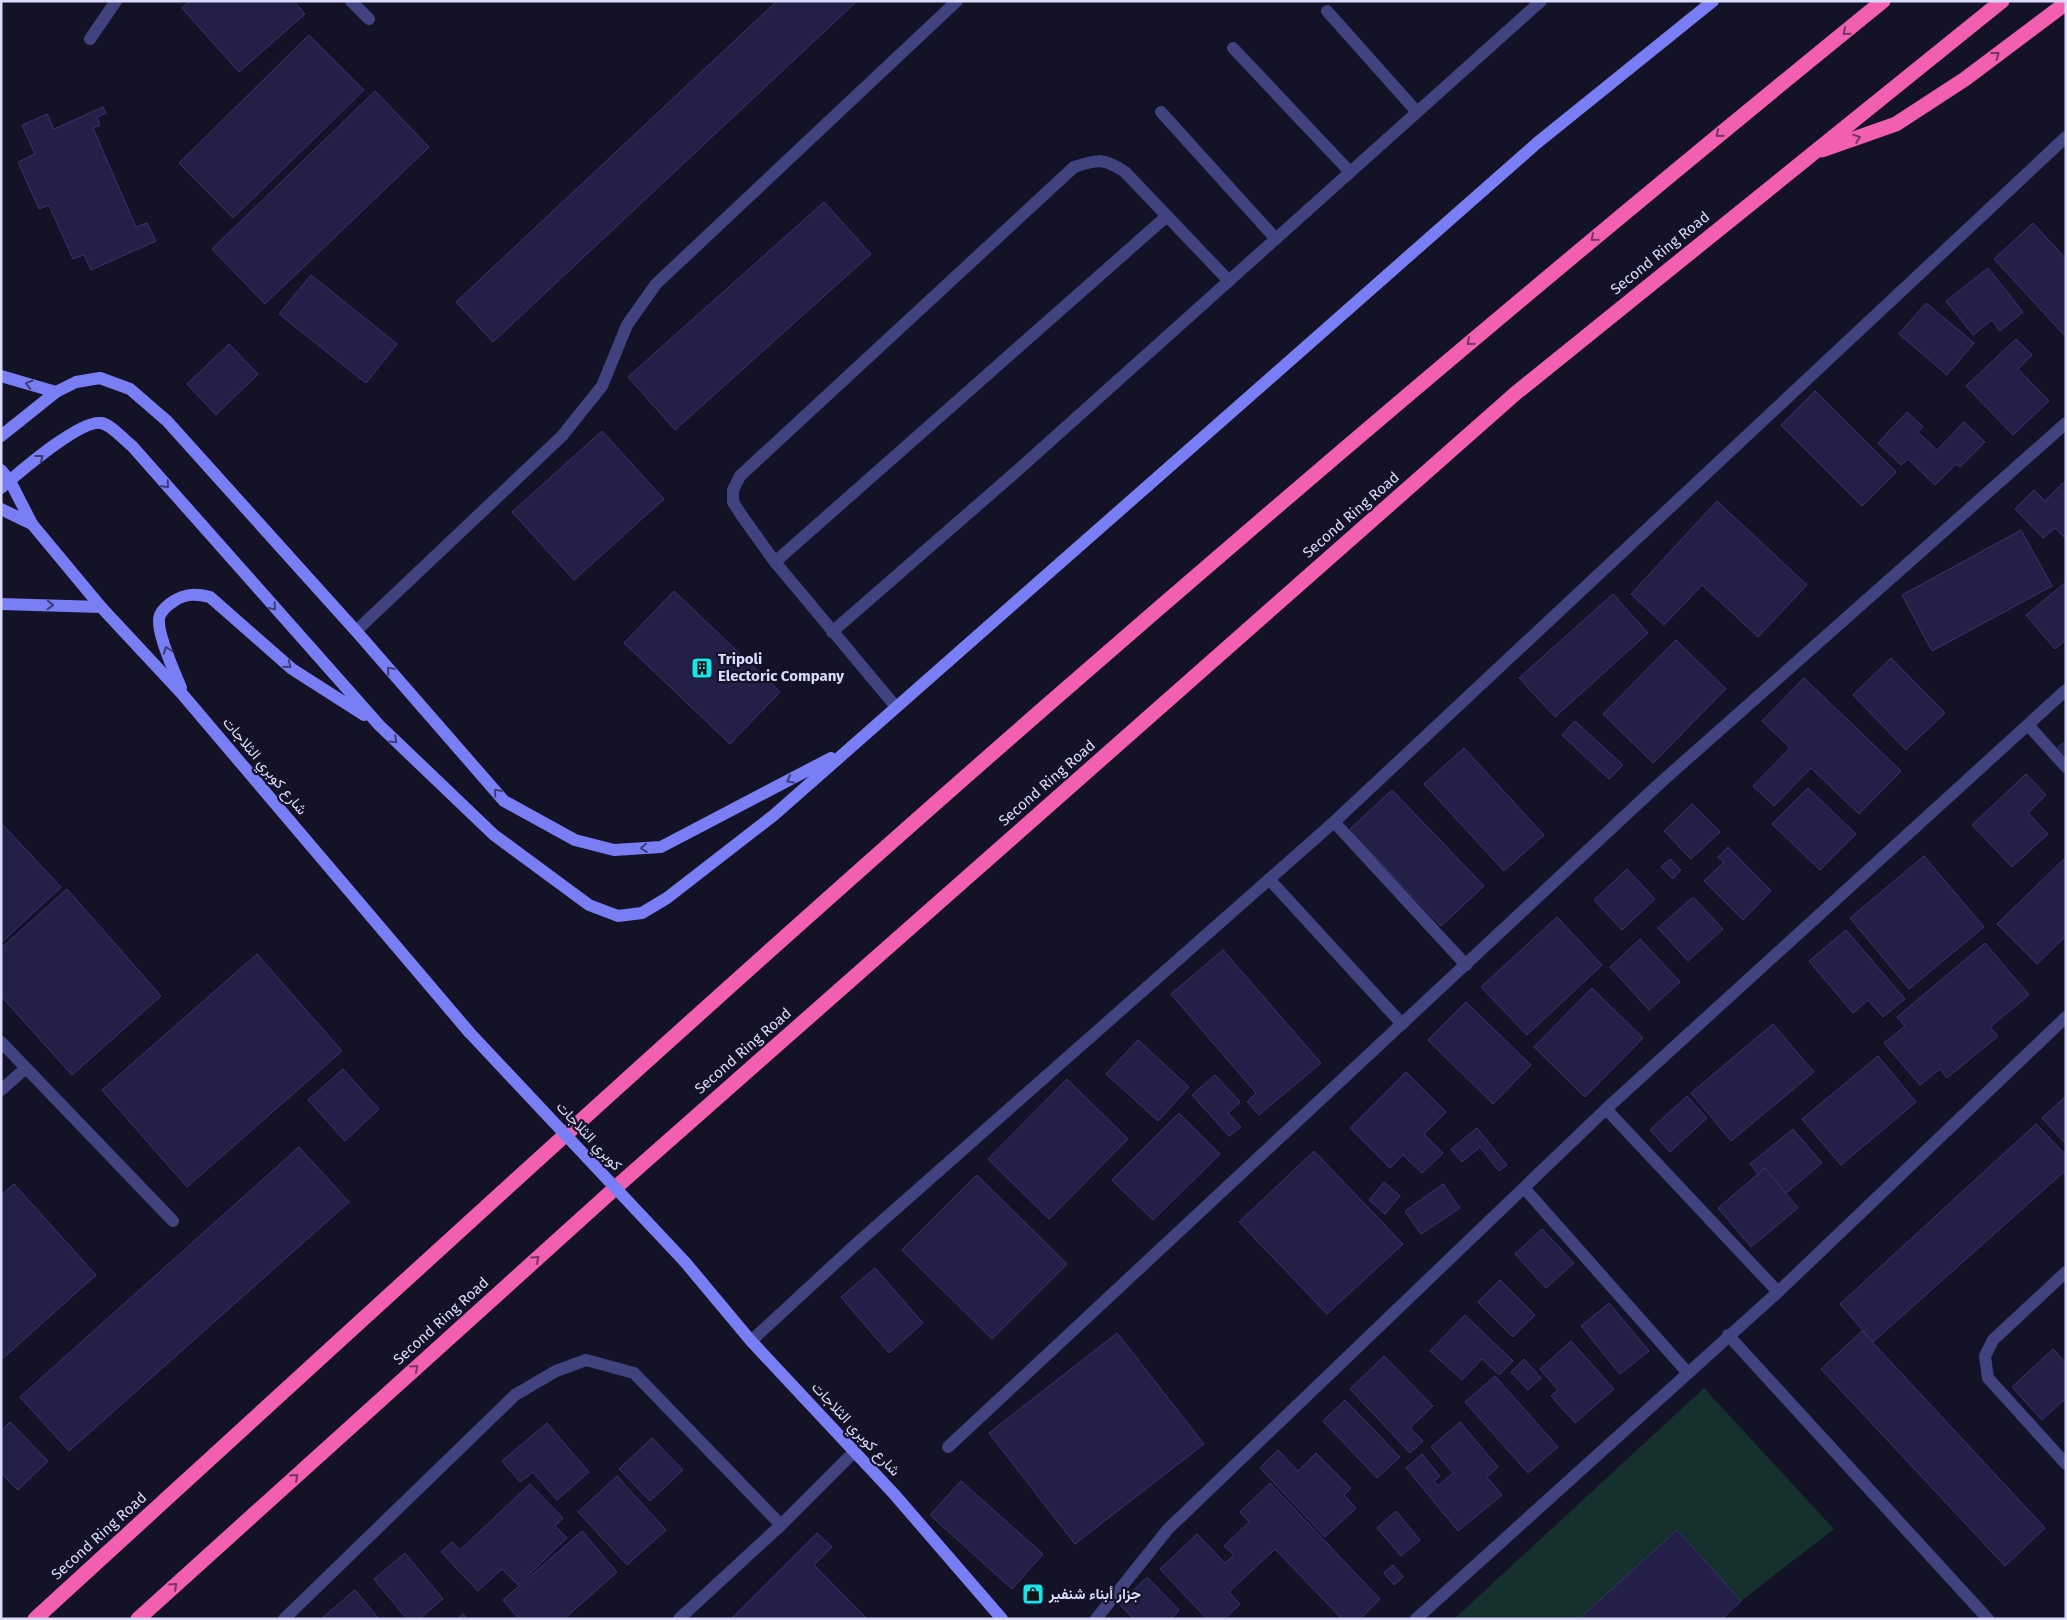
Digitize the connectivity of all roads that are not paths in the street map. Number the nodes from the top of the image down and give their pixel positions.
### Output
1 (116, 1) edge
2 (351, 1) edge
3 (957, 1) edge
4 (1541, 1) edge
5 (1713, 1) edge
6 (1883, 1) edge
7 (2002, 1) edge
8 (2066, 2) edge
9 (1327, 11) dead end
10 (369, 20) dead end
11 (90, 39) dead end
12 (1233, 48) dead end
13 (1160, 112) dead end
14 (1417, 112) junction
15 (2066, 137) edge
16 (1811, 154) junction
17 (1350, 172) junction
18 (1167, 216) junction
19 (1276, 239) junction
20 (1229, 281) junction
21 (1, 376) edge
22 (56, 392) junction
23 (2066, 423) edge
24 (1, 436) edge
25 (1, 470) edge
26 (6, 484) edge
27 (1, 509) edge
28 (32, 524) junction
29 (775, 562) junction
30 (1, 604) edge
31 (102, 607) junction
32 (356, 631) junction
33 (832, 632) junction
34 (2066, 690) edge
35 (183, 695) junction
36 (896, 706) junction
37 (379, 725) junction
38 (2028, 725) junction
39 (848, 748) junction
40 (2066, 767) edge
41 (1334, 822) junction
42 (1269, 879) junction
43 (1466, 965) junction
44 (2066, 1017) edge
45 (1402, 1024) junction
46 (469, 1032) joint
47 (1, 1042) edge
48 (26, 1068) junction
49 (1, 1090) edge
50 (1606, 1109) junction
51 (1524, 1188) junction
52 (173, 1221) dead end
53 (686, 1262) joint
54 (2066, 1272) edge
55 (1778, 1292) junction
56 (1728, 1335) junction
57 (751, 1341) junction
58 (1687, 1372) junction
59 (948, 1447) dead end
60 (855, 1452) junction
61 (2066, 1464) edge
62 (781, 1525) junction
63 (35, 1619) edge
64 (138, 1619) edge
65 (284, 1619) edge
66 (680, 1619) edge
67 (1002, 1619) edge
68 (1096, 1619) edge
69 (1416, 1619) edge
70 (1988, 1619) edge

1 - 11 street
2 - 10 street
3 - 32 street
4 - 14 street
5 - 36 street
6 -> 63 highway, Second Ring Road
7 - 16 highway, Second Ring Road
16 -> 8 highway
9 - 14 street
12 - 17 street
13 - 19 street
14 - 17 street
15 - 41 street
64 -> 16 highway, Second Ring Road
17 - 19 street
18 - 20 street
18 - 29 street
18 - 29 street
19 - 20 street
20 - 33 street
22 -> 21 street
22 - 24 street
22 - 32 street
23 - 43 street
25 - 26 street, شارع كوبري الثلاجات
26 - 28 street, شارع كوبري الثلاجات
26 -> 37 street
27 - 28 street, شارع كوبري الثلاجات
28 - 31 street, شارع كوبري الثلاجات
29 - 33 street
30 -> 31 street
31 - 35 street, شارع كوبري الثلاجات
39 -> 32 street
33 - 36 street
34 - 38 street
35 -> 37 street
35 - 46 street, شارع كوبري الثلاجات
36 - 39 street
37 -> 39 street
38 - 40 street
38 - 50 street
41 - 42 street
41 - 43 street
42 - 45 street
42 - 57 street
43 - 45 street
44 - 55 street
45 - 59 street
46 - 53 street, كوبري الثلاجات, bridge
47 - 48 street
48 - 49 street
48 - 52 street
50 - 51 street
50 - 55 street
51 - 58 street
51 - 68 street
53 - 57 street, شارع كوبري الثلاجات
54 - 61 street
55 - 56 street
56 - 58 street
56 - 70 street
57 - 60 street, شارع كوبري الثلاجات
58 - 69 street
60 - 62 street
60 - 67 street, شارع كوبري الثلاجات
62 - 65 street
62 - 66 street

